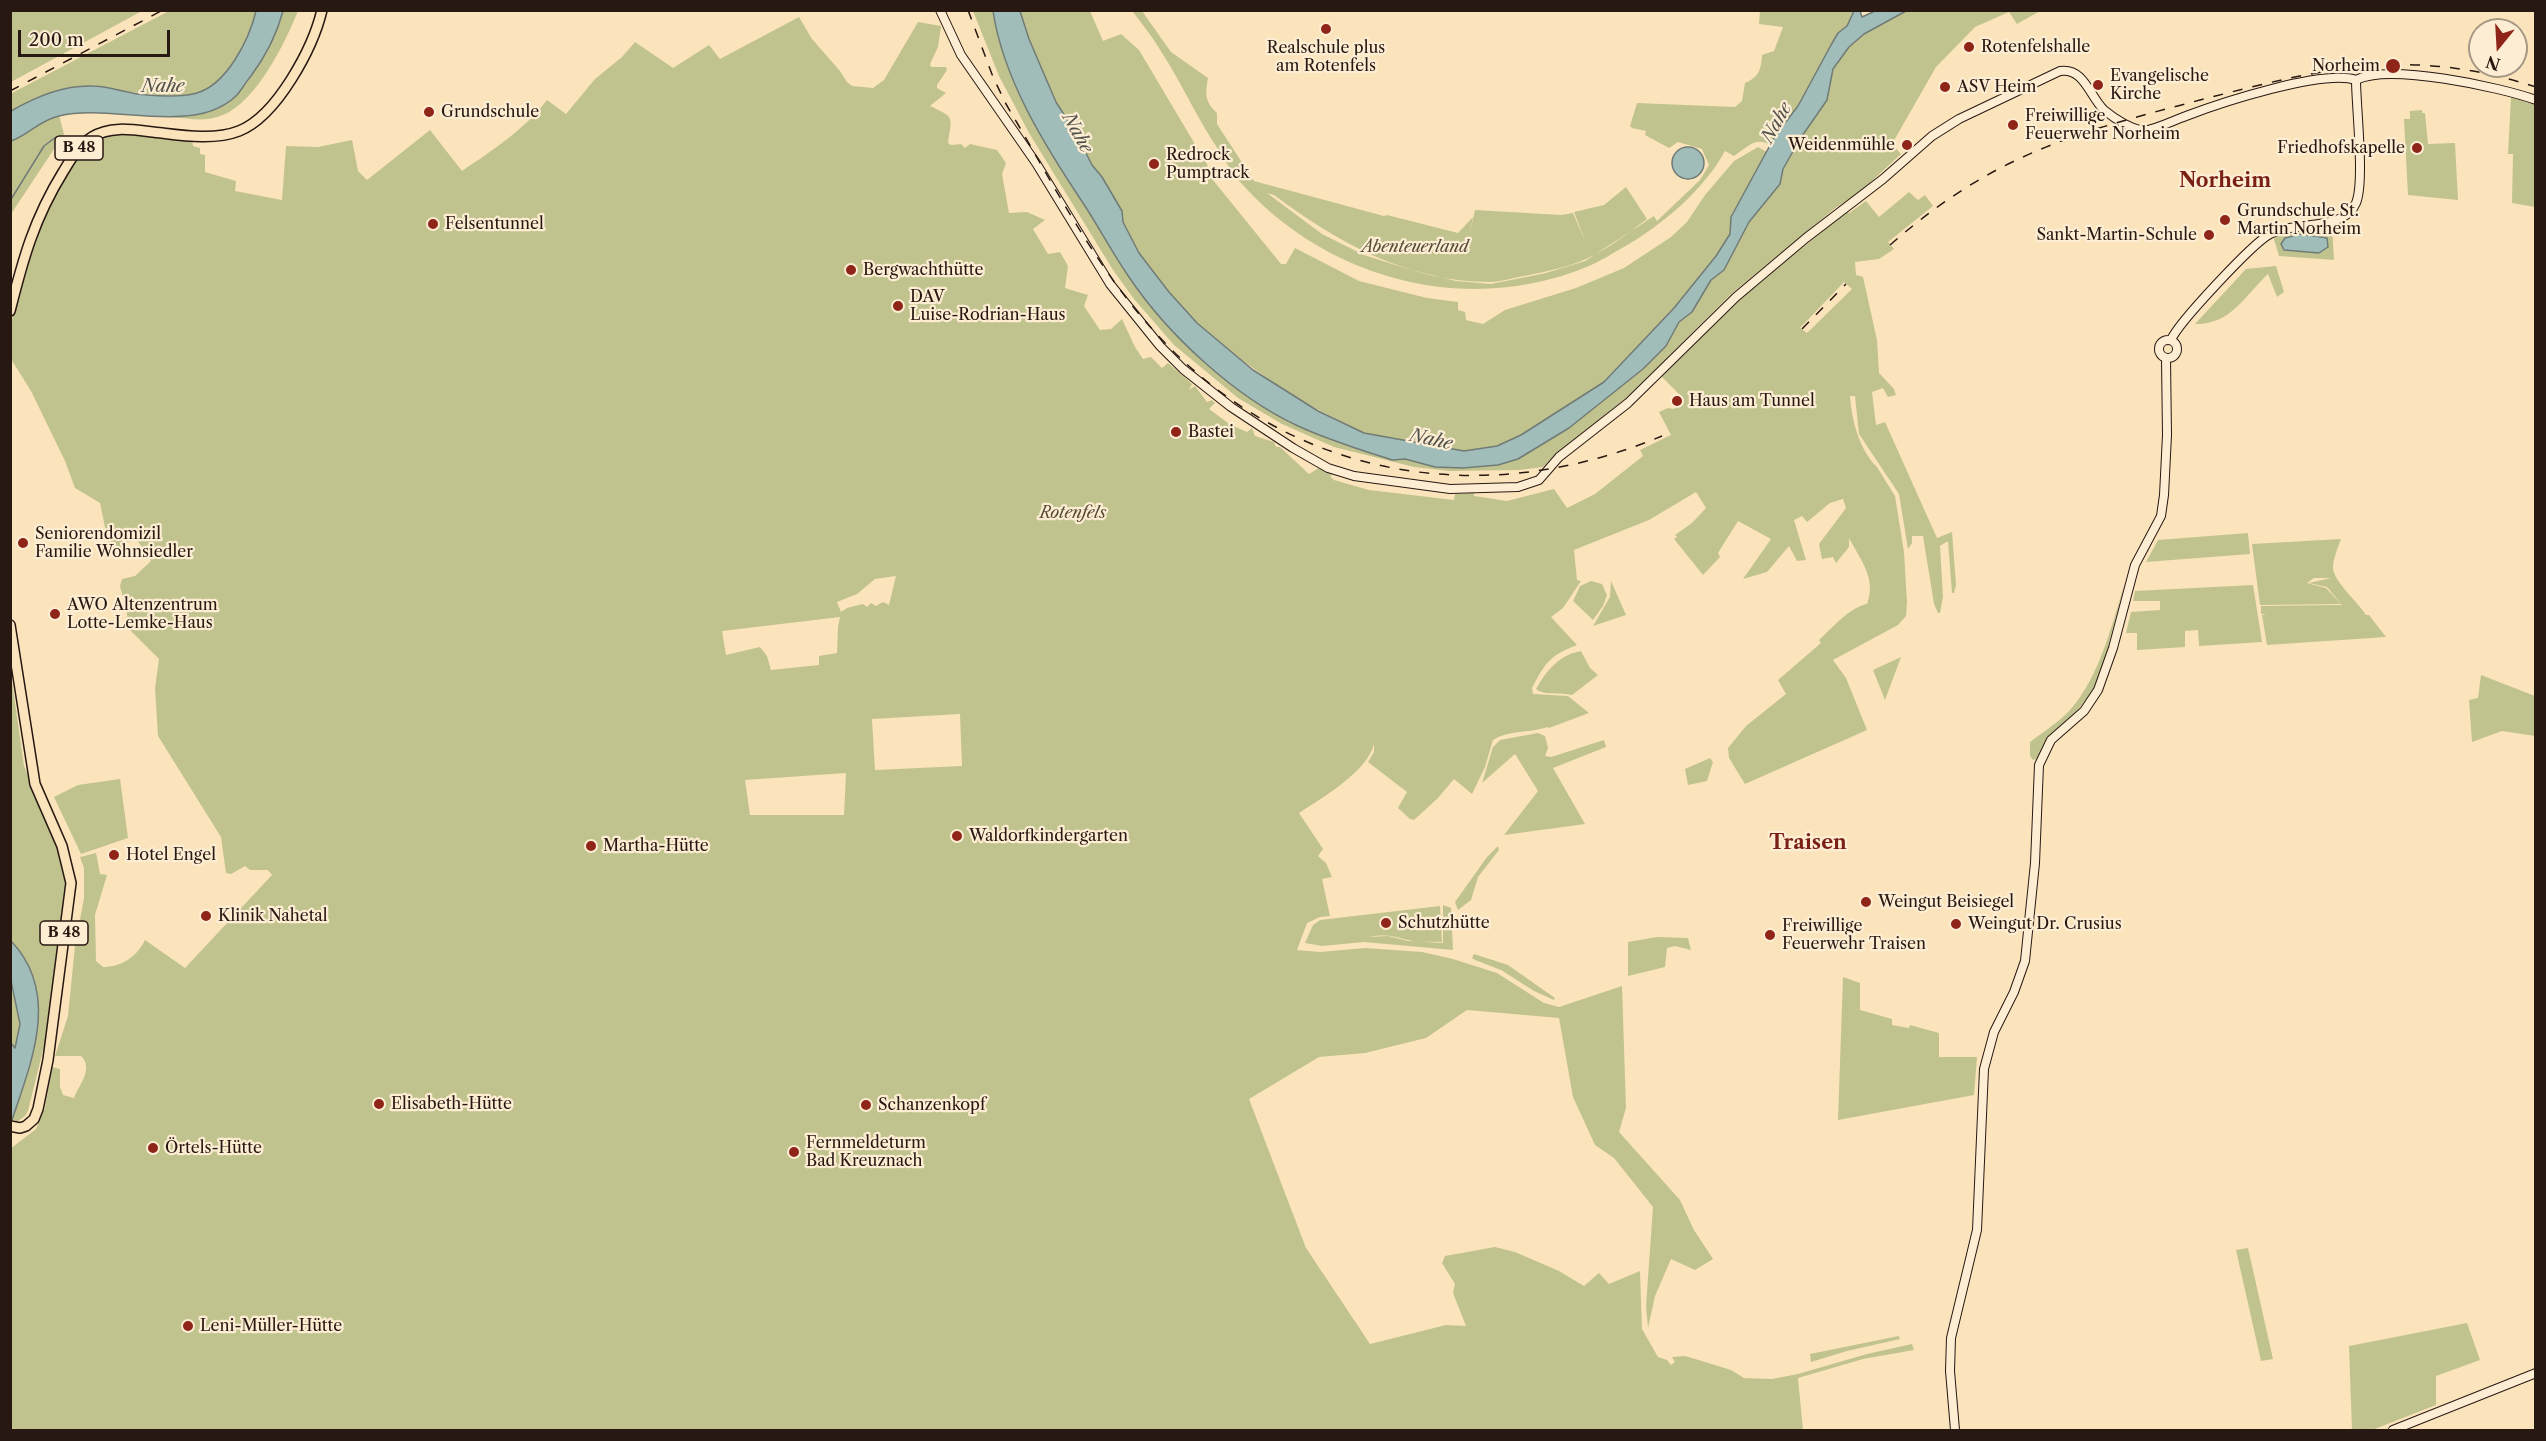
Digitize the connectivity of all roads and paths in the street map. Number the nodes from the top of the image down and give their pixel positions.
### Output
1 (322, 10) edge
2 (940, 10) edge
3 (2356, 80) junction
4 (2535, 100) edge
5 (10, 311) edge
6 (2170, 340) junction
7 (2166, 359) junction
8 (10, 625) edge
9 (15, 1127) edge
10 (2535, 1373) edge
11 (1954, 1431) edge
12 (2393, 1431) edge

1 - 5 main road, B 48
2 - 3 main road
3 - 4 main road
3 - 6 main road
6 - 7 main road
6 - 7 main road
7 - 11 main road
8 - 9 main road, B 48
10 - 12 main road

